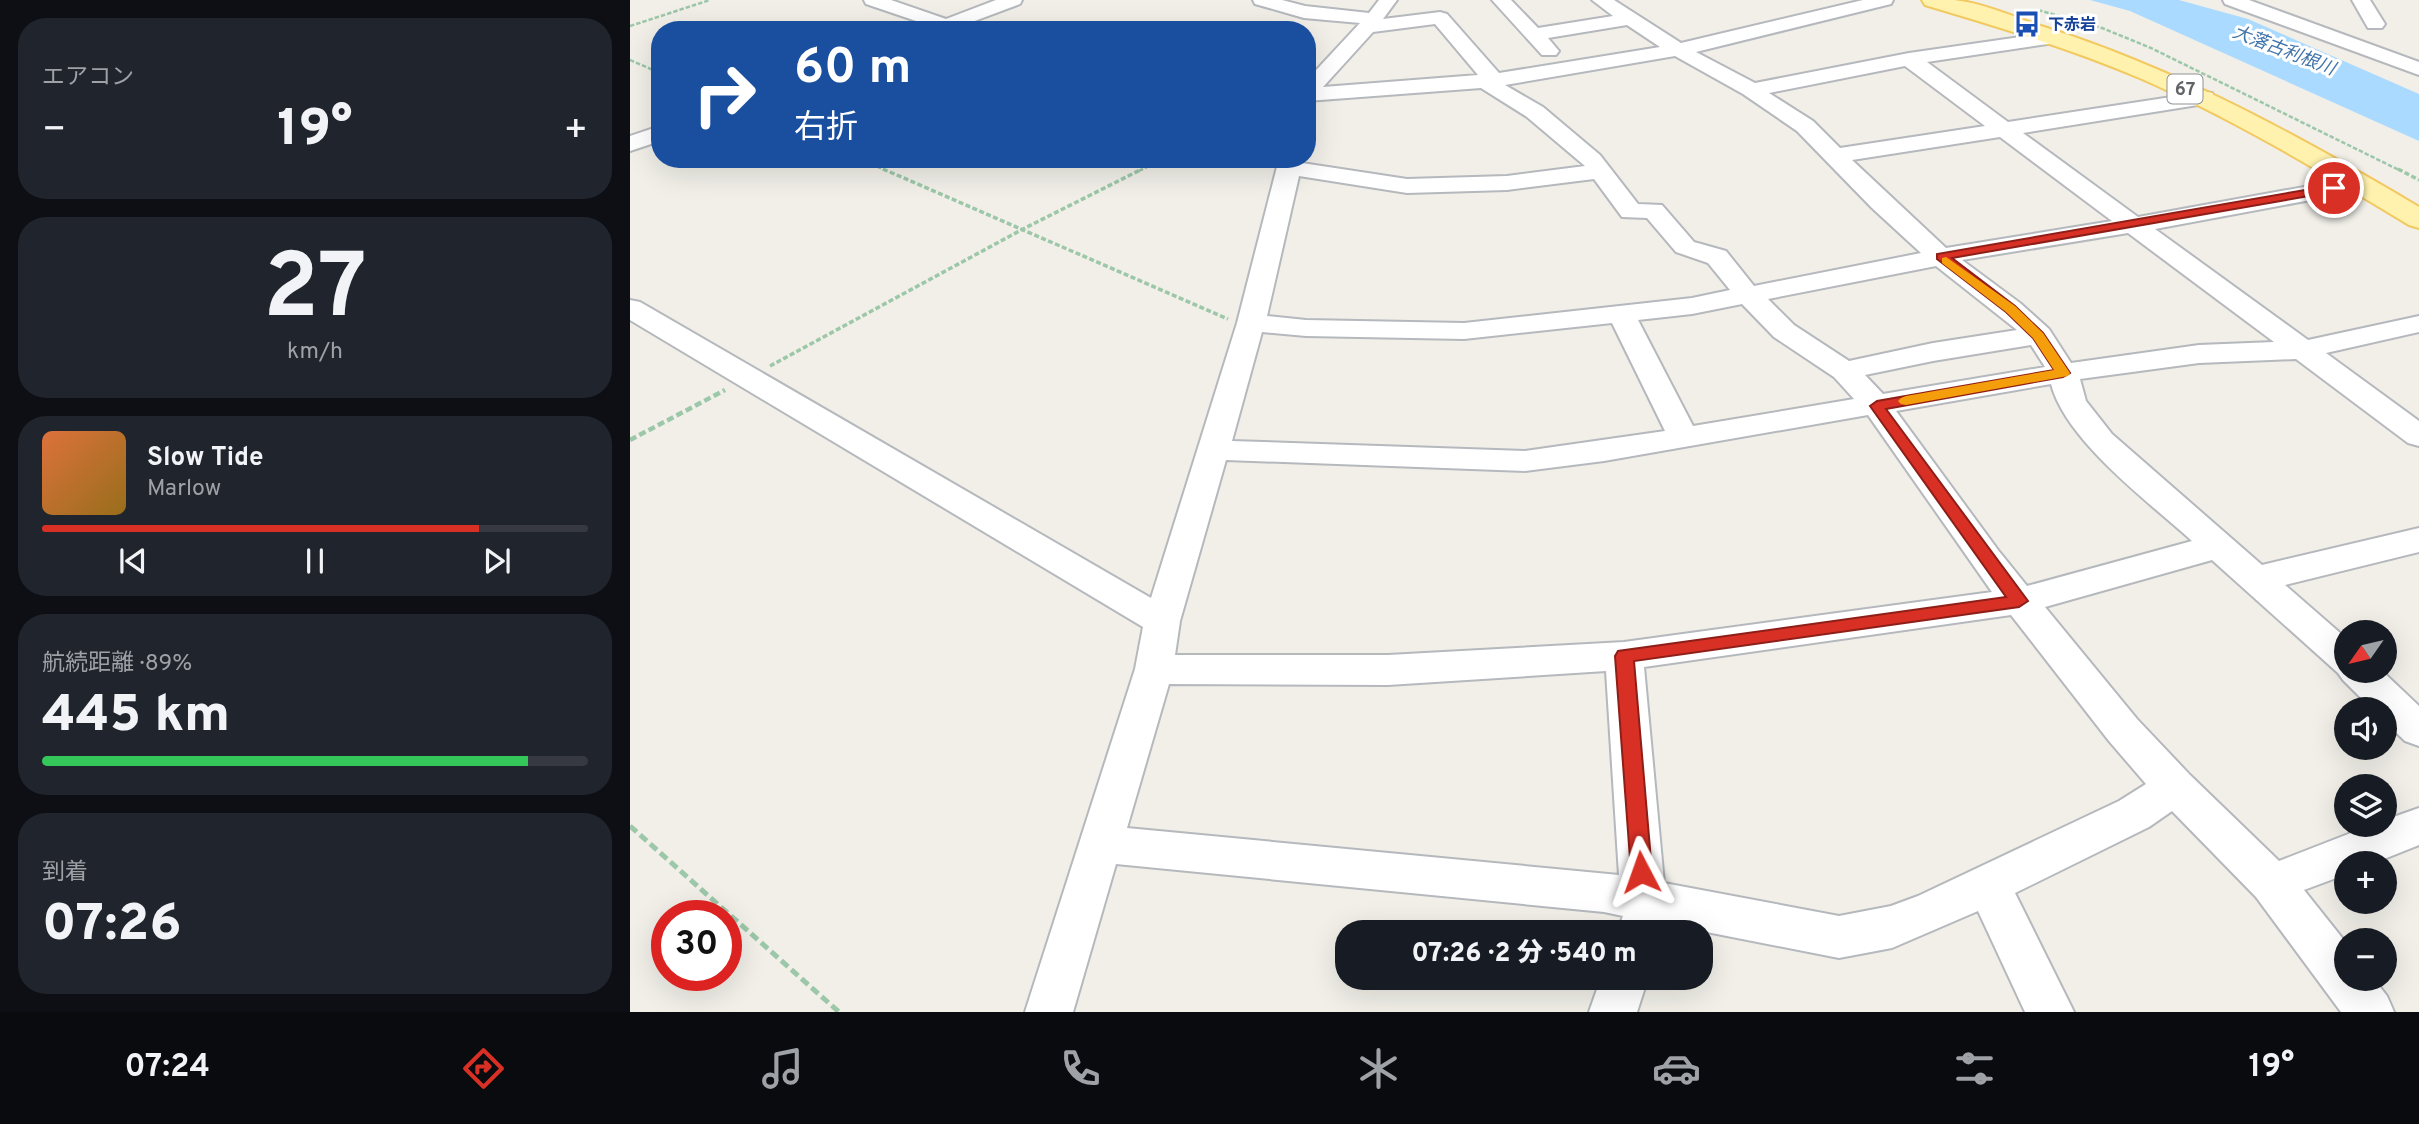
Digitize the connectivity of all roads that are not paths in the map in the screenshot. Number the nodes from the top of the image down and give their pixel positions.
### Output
1 (873, 0) edge
2 (1013, 0) edge
3 (1305, 0) edge
4 (1388, 0) edge
5 (1501, 0) edge
6 (1601, 0) edge
7 (1884, 0) edge
8 (1933, 0) edge
9 (2232, 0) edge
10 (2361, 0) edge
11 (1268, 2) edge
12 (1630, 19) junction
13 (928, 21) edge
14 (963, 21) edge
15 (1370, 23) junction
16 (2375, 24) dead end
17 (1533, 34) junction
18 (1653, 34) junction
19 (2054, 38) junction
20 (1678, 50) junction
21 (1550, 52) junction
22 (1909, 59) junction
23 (1565, 68) junction
24 (2419, 69) edge
25 (1488, 80) junction
26 (1316, 84) edge
27 (1752, 90) junction
28 (1316, 93) edge
29 (2204, 98) junction
30 (2004, 130) junction
31 (651, 136) edge
32 (630, 144) edge
33 (1834, 156) junction
34 (1289, 168) edge
35 (1311, 168) edge
36 (1601, 171) junction
37 (2359, 184) junction
38 (2419, 219) edge
39 (2133, 225) junction
40 (1941, 257) junction
41 (1747, 294) junction
42 (630, 308) edge
43 (1621, 314) junction
44 (2419, 324) edge
45 (1250, 325) junction
46 (2039, 335) junction
47 (2303, 349) junction
48 (1844, 371) junction
49 (2063, 373) junction
50 (1877, 406) junction
51 (2419, 436) edge
52 (1684, 438) junction
53 (1215, 450) junction
54 (2419, 540) edge
55 (2218, 546) junction
56 (2257, 579) junction
57 (2019, 601) junction
58 (1162, 621) junction
59 (2334, 649) edge
60 (1624, 656) junction
61 (1154, 669) junction
62 (2370, 683) edge
63 (2419, 730) edge
64 (2175, 787) junction
65 (2419, 826) edge
66 (1101, 844) junction
67 (1987, 883) junction
68 (2272, 883) junction
69 (1645, 910) edge
70 (1621, 990) edge
71 (1049, 1012) edge
72 (1614, 1012) edge
73 (2050, 1012) edge
74 (2370, 1012) edge

1 - 13 street
2 - 14 street
3 - 11 street
4 - 15 street
5 - 17 street
6 - 12 street
7 - 20 street
8 - 19 main road, 67
9 - 24 street
10 - 16 street
11 - 15 street
12 - 17 street
12 - 18 street
15 - 25 street
15 - 26 street
17 - 21 street
18 - 20 street
18 - 21 street
19 - 22 street
19 - 29 main road, 67
20 - 23 street
20 - 27 street
21 - 23 street
22 - 27 street
22 - 30 street
23 - 25 street
25 - 28 street
25 - 36 street
27 - 33 street
29 - 30 street
29 - 37 main road, 67
30 - 33 street
30 - 39 street
31 - 32 street
33 - 40 street
34 - 45 street
35 - 36 street
36 - 41 street
37 - 38 main road, 67
37 - 39 street
39 - 40 street
39 - 47 street
40 - 41 street
40 - 46 street
41 - 43 street
41 - 48 street
42 - 58 street
43 - 45 street
43 - 52 street
44 - 47 street
45 - 53 street
46 - 48 street
46 - 49 street
47 - 49 street
47 - 51 street
48 - 50 street
49 - 50 street
49 - 55 street
50 - 52 street
50 - 57 street
52 - 53 street
53 - 58 street
54 - 56 street
55 - 56 street
55 - 57 street
56 - 59 street
57 - 60 street
57 - 64 street
58 - 61 street
60 - 61 street
60 - 69 street
61 - 66 street
62 - 63 street
64 - 67 street
64 - 68 street
65 - 68 street
66 - 69 street
66 - 71 street
67 - 69 street
67 - 73 street
68 - 74 street
70 - 72 street

